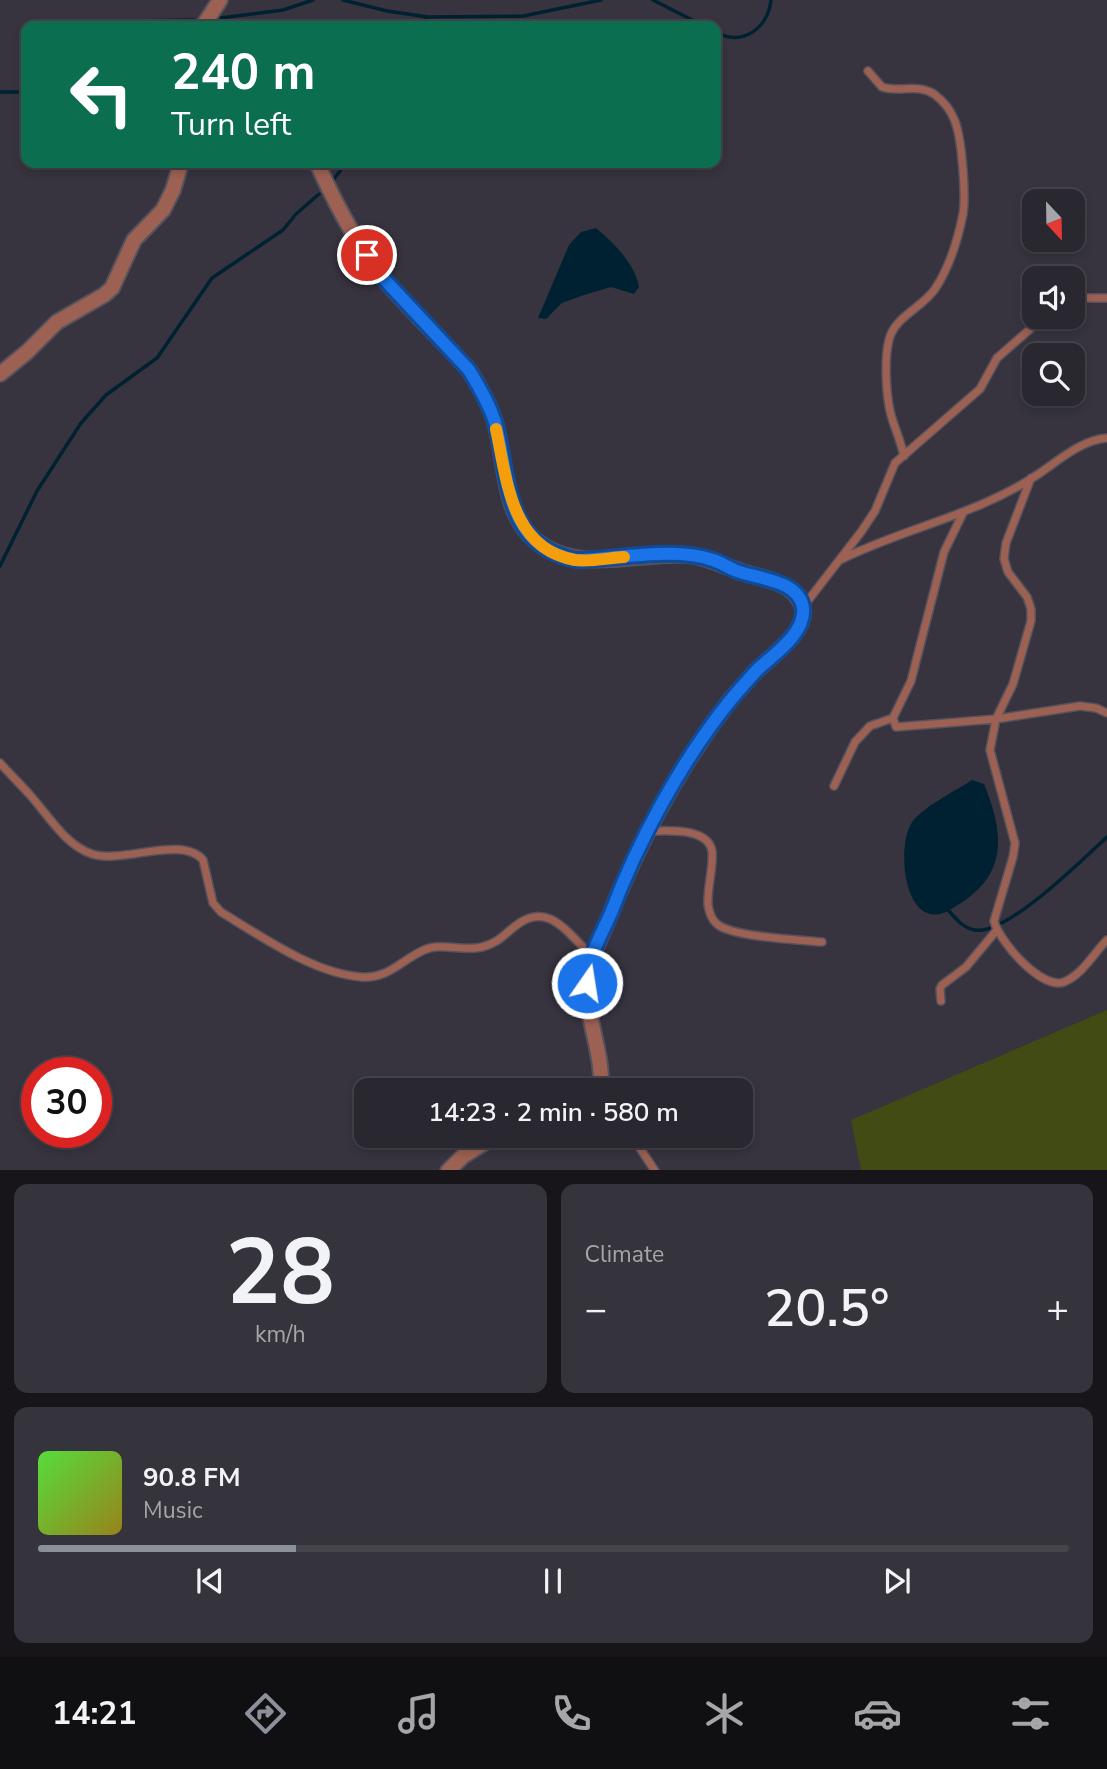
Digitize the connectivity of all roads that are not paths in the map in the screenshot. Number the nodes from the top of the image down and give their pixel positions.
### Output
1 (220, 0) edge
2 (206, 21) edge
3 (868, 71) dead end
4 (180, 168) edge
5 (319, 168) edge
6 (1085, 298) edge
7 (1107, 298) edge
8 (1031, 329) edge
9 (0, 374) edge
10 (1107, 438) edge
11 (904, 456) junction
12 (1031, 478) junction
13 (963, 513) junction
14 (837, 561) junction
15 (803, 607) junction
16 (1107, 713) edge
17 (893, 718) junction
18 (996, 719) junction
19 (0, 763) edge
20 (834, 786) dead end
21 (649, 831) junction
22 (996, 931) junction
23 (1107, 940) edge
24 (822, 942) dead end
25 (592, 956) junction
26 (941, 1001) dead end
27 (601, 1078) edge
28 (476, 1148) edge
29 (640, 1148) edge
30 (449, 1170) edge
31 (654, 1170) edge

1 - 2 street
3 - 11 lane
4 - 9 street
5 - 15 street
6 - 7 lane
8 - 11 lane
10 - 12 lane
11 - 14 lane
12 - 13 lane
12 - 18 lane
13 - 14 lane
13 - 17 lane
14 - 15 lane
15 - 21 street
16 - 18 lane
17 - 18 lane
17 - 20 lane
18 - 22 lane
19 - 25 lane
21 - 24 lane
21 - 25 street
22 - 23 lane
22 - 26 lane
25 - 27 street
28 - 30 street
29 - 31 lane

